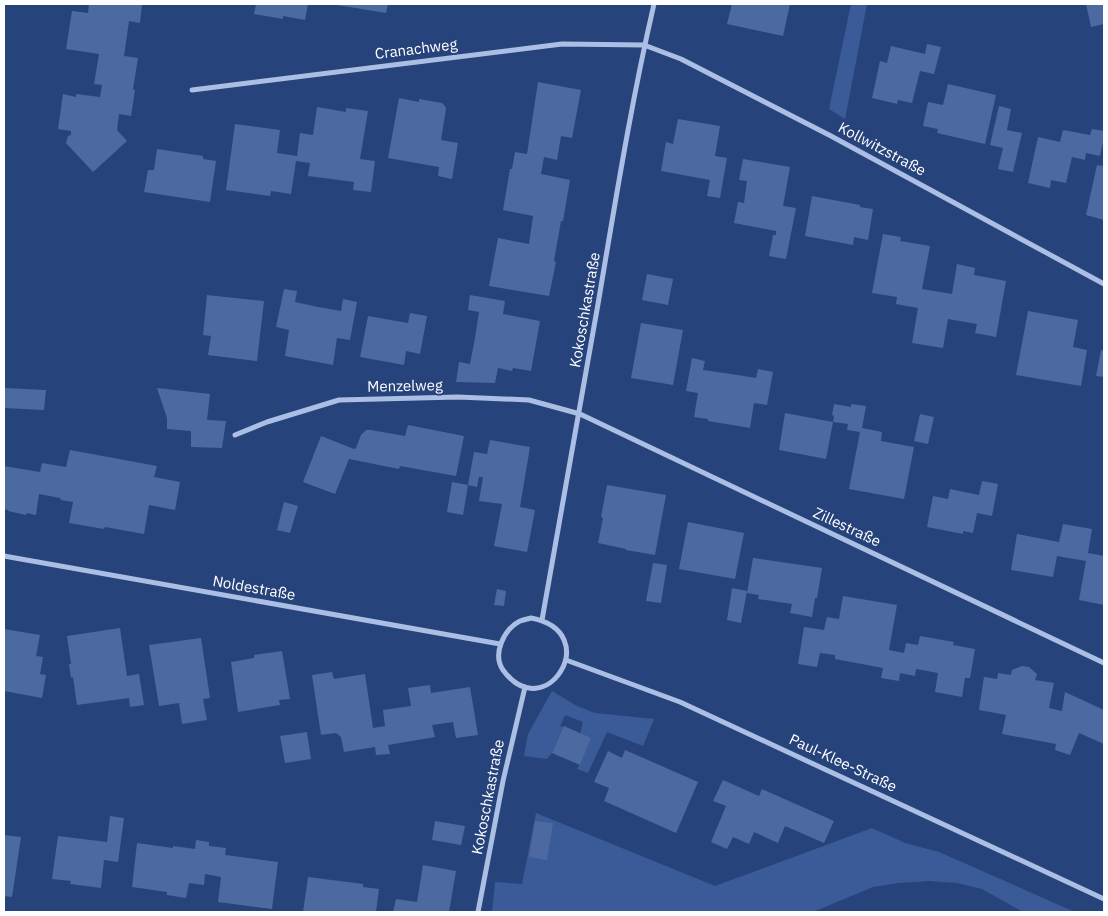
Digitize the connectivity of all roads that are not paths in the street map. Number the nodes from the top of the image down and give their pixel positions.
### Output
1 (654, 4) edge
2 (644, 45) junction
3 (192, 90) dead end
4 (1104, 284) edge
5 (580, 414) junction
6 (235, 436) dead end
7 (4, 556) edge
8 (542, 620) junction
9 (500, 644) junction
10 (566, 660) junction
11 (1104, 663) edge
12 (525, 687) junction
13 (1104, 899) edge
14 (478, 912) edge

1 - 2 street, Kokoschkastraße
2 - 3 street, Cranachweg
2 - 4 street, Kollwitzstraße
2 - 5 street, Kokoschkastraße
5 - 6 street, Menzelweg
5 - 8 street, Kokoschkastraße
5 - 11 street, Zillestraße
7 - 9 street, Noldestraße
8 - 9 street
8 - 10 street
9 - 12 street
10 - 12 street
10 - 13 street, Paul-Klee-Straße
12 - 14 street, Kokoschkastraße

